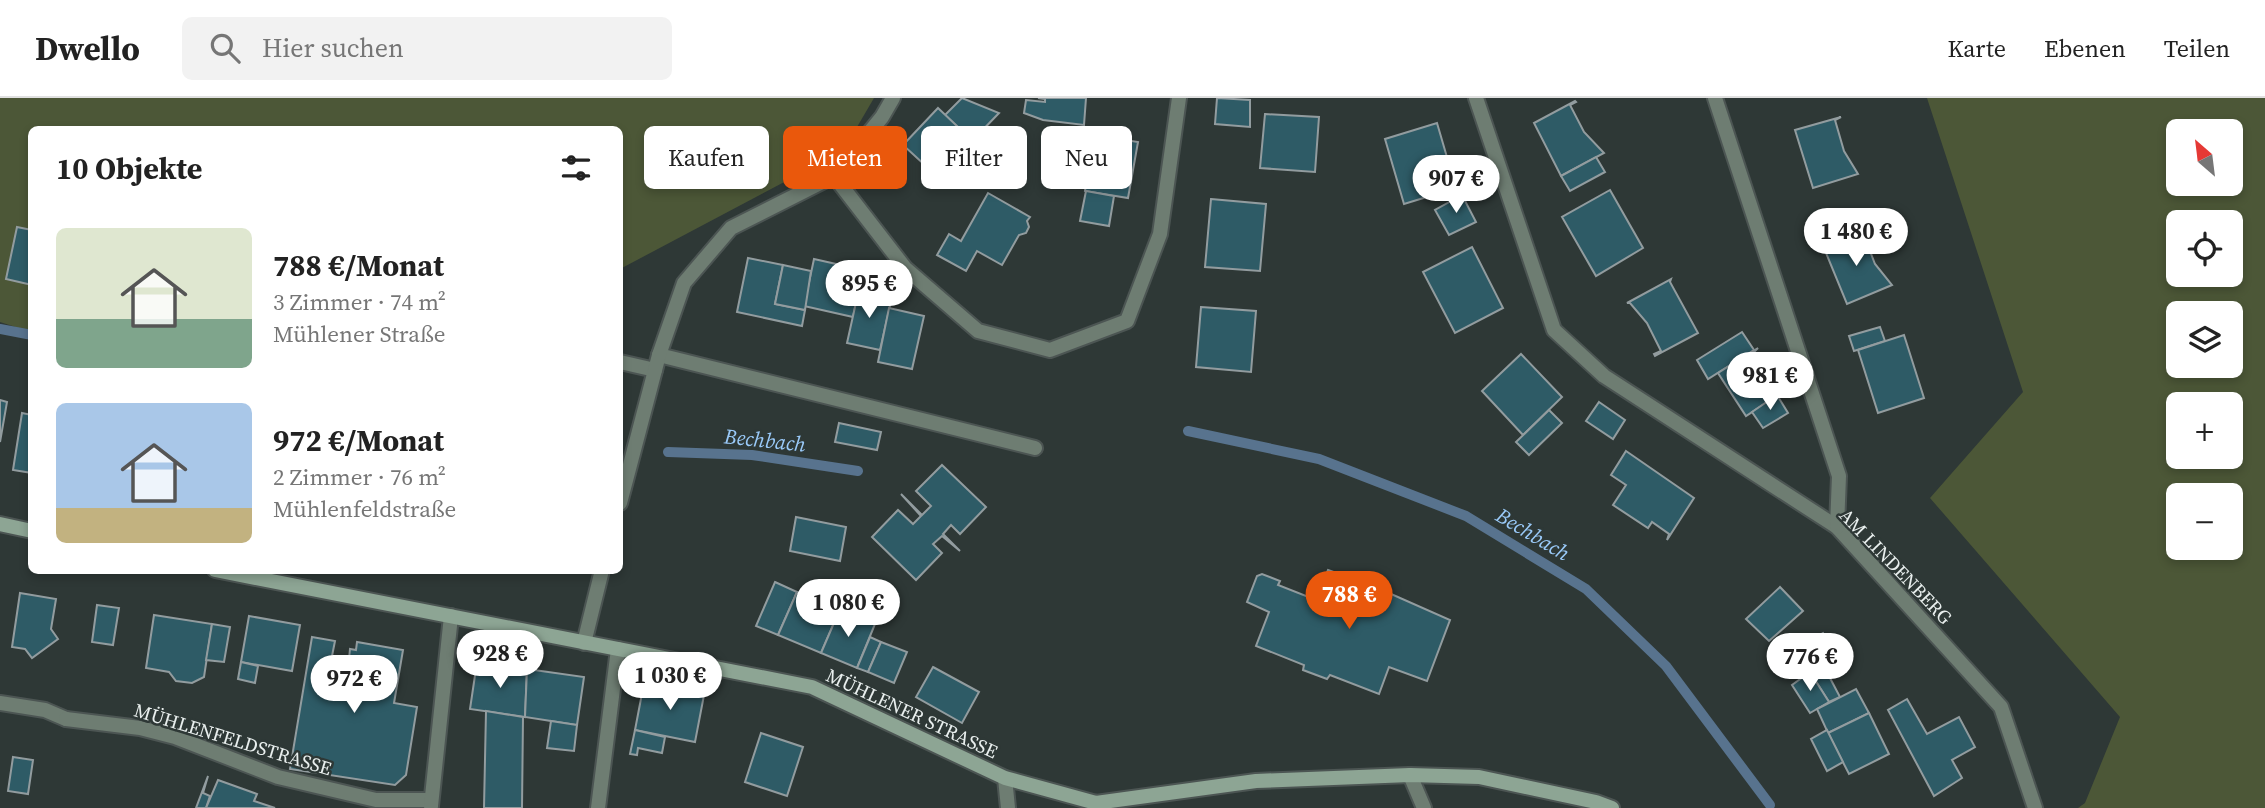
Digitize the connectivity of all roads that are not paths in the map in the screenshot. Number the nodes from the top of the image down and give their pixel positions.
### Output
1 (893, 98) edge
2 (1179, 98) edge
3 (1476, 98) edge
4 (1715, 98) edge
5 (876, 126) edge
6 (808, 189) edge
7 (844, 189) edge
8 (659, 355) junction
9 (623, 363) edge
10 (654, 370) junction
11 (1035, 448) dead end
12 (623, 491) edge
13 (0, 524) edge
14 (1837, 527) junction
15 (28, 530) edge
16 (236, 574) edge
17 (601, 574) edge
18 (451, 616) junction
19 (583, 643) junction
20 (618, 649) junction
21 (0, 703) edge
22 (1410, 775) junction
23 (1005, 778) junction
24 (431, 804) edge
25 (1098, 805) edge
26 (598, 808) edge
27 (1008, 808) edge
28 (1424, 808) edge
29 (1612, 808) edge
30 (2035, 808) edge

1 - 5 street
2 - 7 street
3 - 14 street, AM LINDENBERG
4 - 14 street
6 - 8 street
8 - 10 street
8 - 11 street
9 - 10 street
10 - 12 street
13 - 15 main road
14 - 30 street, AM LINDENBERG
16 - 18 main road, MÜHLENER STRASSE
17 - 19 street
18 - 19 main road, MÜHLENER STRASSE
18 - 24 street, MÜHLENFELDSTRASSE
19 - 20 main road, MÜHLENER STRASSE
20 - 23 main road, MÜHLENER STRASSE
20 - 26 street
21 - 24 street, MÜHLENFELDSTRASSE
22 - 25 main road, MÜHLENER STRASSE
22 - 28 street
22 - 29 main road, MÜHLENER STRASSE
23 - 25 main road, MÜHLENER STRASSE
23 - 27 street

